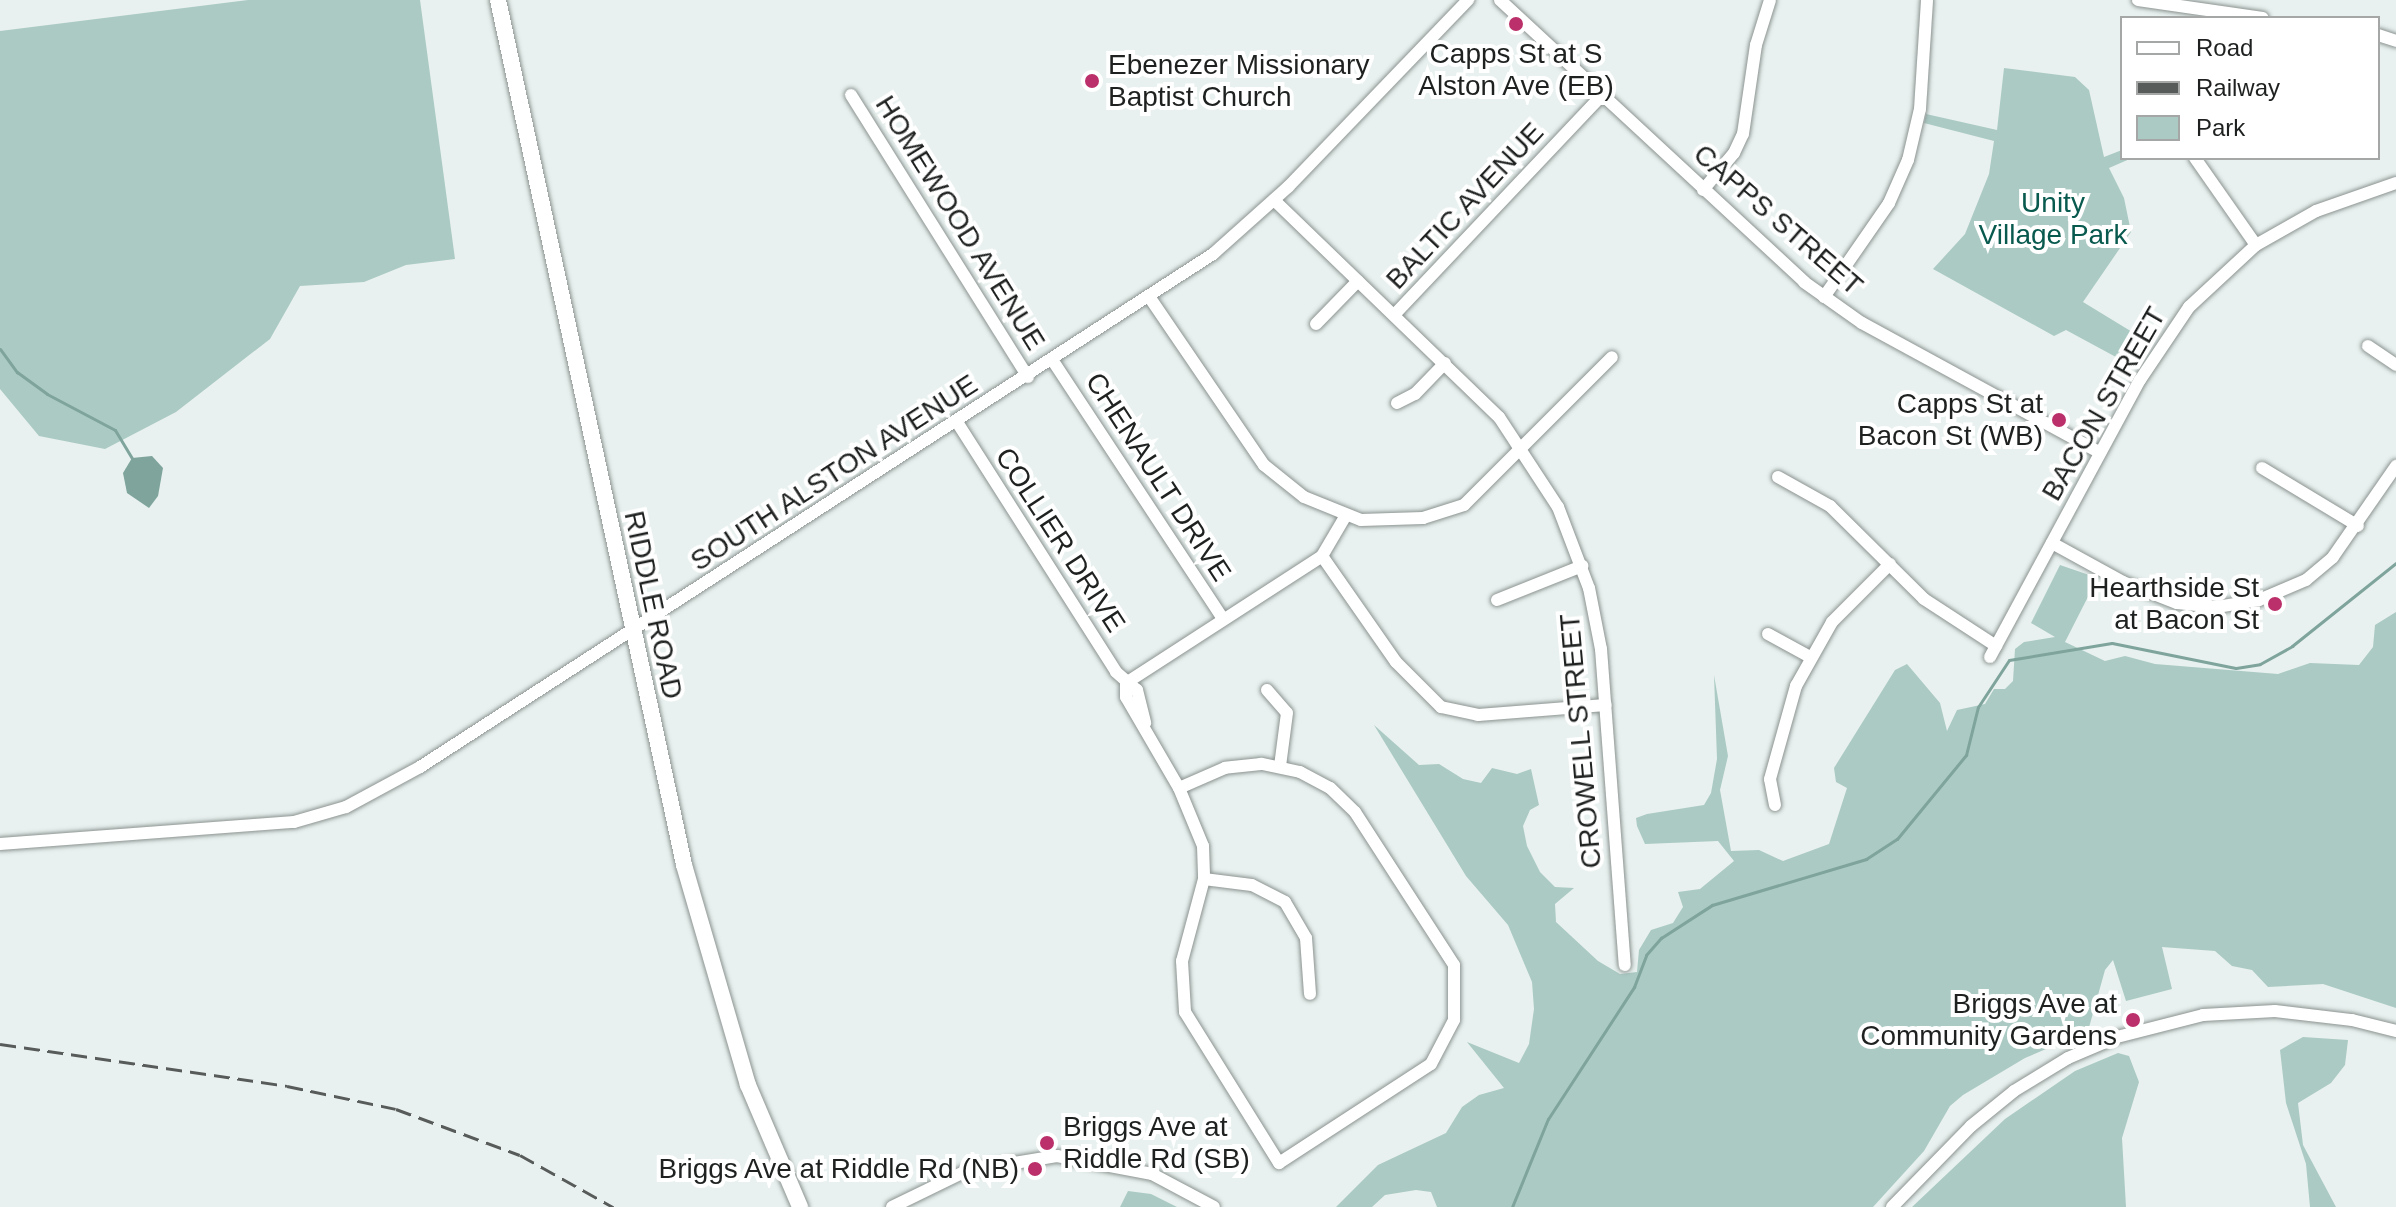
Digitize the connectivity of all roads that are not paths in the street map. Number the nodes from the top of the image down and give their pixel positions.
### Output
1 (498, 0) edge
2 (1468, 0) edge
3 (1500, 0) edge
4 (1770, 0) edge
5 (1927, 0) edge
6 (2138, 0) edge
7 (2174, 8) edge
8 (2245, 16) edge
9 (851, 95) dead end
10 (1602, 95) junction
11 (2196, 160) edge
12 (2396, 183) edge
13 (1703, 190) junction
14 (1274, 200) junction
15 (2256, 245) junction
16 (1358, 281) junction
17 (1824, 297) junction
18 (1150, 298) junction
19 (1395, 314) junction
20 (1316, 324) dead end
21 (2368, 346) dead end
22 (1612, 357) dead end
23 (1053, 361) junction
24 (1445, 363) junction
25 (2396, 365) edge
26 (1028, 377) junction
27 (1397, 403) dead end
28 (957, 422) junction
29 (1523, 449) junction
30 (2100, 453) junction
31 (2396, 466) edge
32 (2262, 468) dead end
33 (1778, 477) dead end
34 (1345, 517) junction
35 (2358, 526) junction
36 (2052, 543) junction
37 (1322, 556) junction
38 (1890, 564) junction
39 (1582, 566) junction
40 (1497, 600) dead end
41 (1223, 619) junction
42 (632, 632) junction
43 (1768, 634) dead end
44 (1810, 657) junction
45 (1126, 683) junction
46 (1267, 690) dead end
47 (1606, 705) junction
48 (1280, 766) junction
49 (1179, 788) junction
50 (1775, 805) dead end
51 (0, 844) edge
52 (1204, 879) junction
53 (1625, 965) dead end
54 (1310, 994) dead end
55 (2396, 1031) edge
56 (800, 1207) edge
57 (892, 1207) edge
58 (1214, 1207) edge
59 (1892, 1207) edge

1 - 42 main road, RIDDLE ROAD
2 - 14 street, SOUTH ALSTON AVENUE
3 - 10 street, CAPPS STREET
4 - 13 street
5 - 17 street
6 - 7 street
7 - 8 street
9 - 26 street, HOMEWOOD AVENUE
10 - 13 street, CAPPS STREET
10 - 19 street, BALTIC AVENUE
11 - 15 street
12 - 15 street, BACON STREET
13 - 17 street, CAPPS STREET
14 - 16 street, CROWELL STREET
14 - 18 street, SOUTH ALSTON AVENUE
15 - 30 street, BACON STREET
16 - 19 street, CROWELL STREET
16 - 20 street
17 - 30 street, CAPPS STREET
18 - 23 street, SOUTH ALSTON AVENUE
18 - 34 street
19 - 24 street, CROWELL STREET
21 - 25 street
22 - 29 street
23 - 26 street, SOUTH ALSTON AVENUE
23 - 41 street, CHENAULT DRIVE
24 - 27 street
24 - 29 street, CROWELL STREET
26 - 28 street, SOUTH ALSTON AVENUE
28 - 42 street, SOUTH ALSTON AVENUE
28 - 45 street, COLLIER DRIVE
29 - 34 street
29 - 39 street, CROWELL STREET
30 - 36 street, BACON STREET
31 - 35 street
32 - 35 street
33 - 38 street
34 - 37 street
35 - 36 street
36 - 38 street, BACON STREET
37 - 41 street
37 - 47 street
38 - 44 street
39 - 40 street
39 - 47 street, CROWELL STREET
41 - 45 street
42 - 51 street, SOUTH ALSTON AVENUE
42 - 56 main road, RIDDLE ROAD
43 - 44 street
44 - 50 street
45 - 49 street, COLLIER DRIVE
46 - 48 street
47 - 53 street, CROWELL STREET
48 - 49 street, COLLIER DRIVE
48 - 52 street, COLLIER DRIVE
49 - 52 street, COLLIER DRIVE
52 - 54 street
55 - 59 street
57 - 58 street

